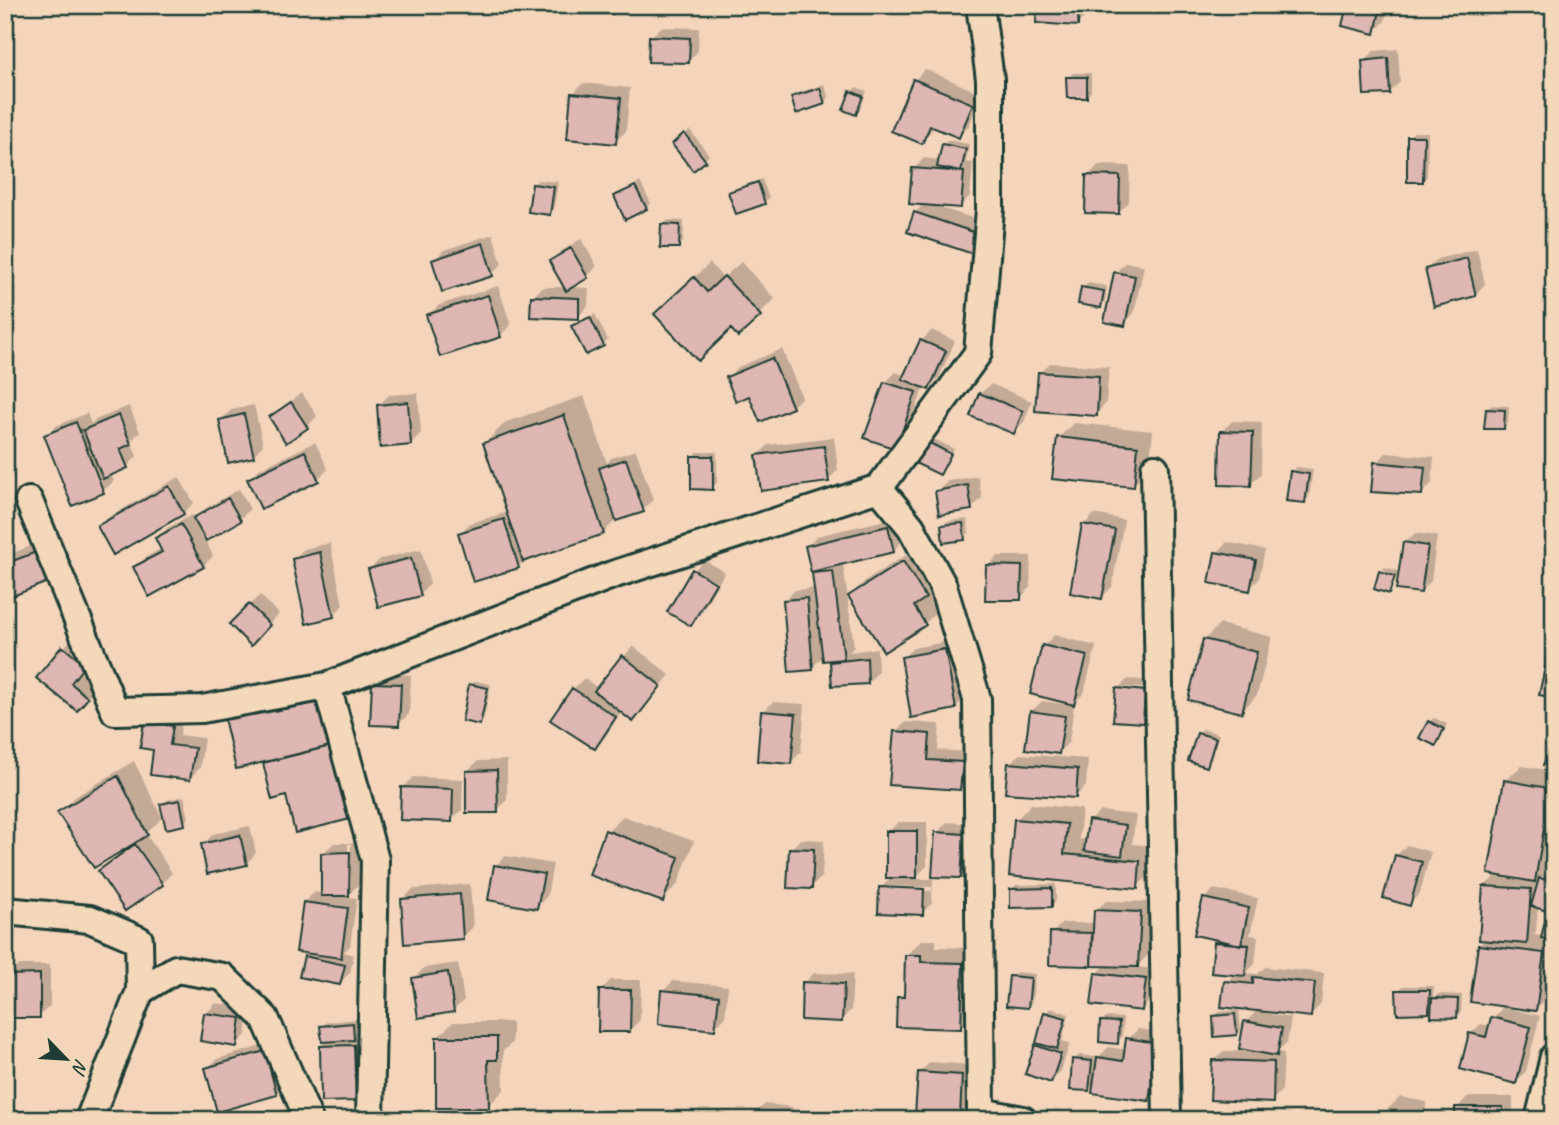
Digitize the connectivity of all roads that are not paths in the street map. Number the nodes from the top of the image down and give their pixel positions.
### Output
1 (980, 5) edge
2 (1155, 468) dead end
3 (878, 488) junction
4 (29, 501) dead end
5 (327, 687) junction
6 (5, 911) edge
7 (140, 991) junction
8 (1554, 1057) edge
9 (89, 1120) edge
10 (309, 1120) edge
11 (370, 1120) edge
12 (1023, 1120) edge
13 (1167, 1120) edge
14 (1539, 1120) edge

1 - 3 street
2 - 13 street
3 - 5 street
3 - 12 street
4 - 5 street
5 - 11 street
6 - 7 street
7 - 9 street
7 - 10 street
8 - 14 street

